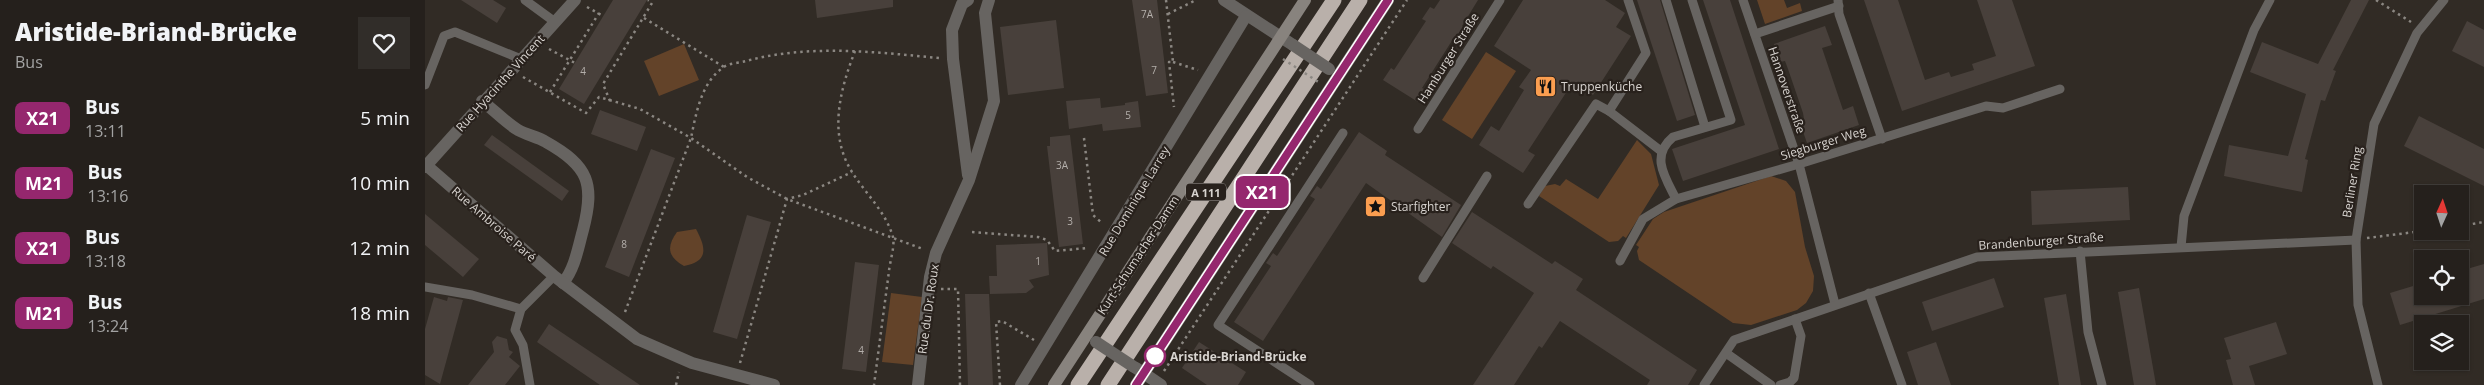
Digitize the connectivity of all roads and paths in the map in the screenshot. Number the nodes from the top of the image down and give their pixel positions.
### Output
1 (525, 0) edge
2 (575, 0) edge
3 (648, 0) edge
4 (967, 0) edge
5 (989, 0) edge
6 (1166, 0) edge
7 (1196, 0) edge
8 (1224, 0) edge
9 (1305, 0) edge
10 (1334, 0) edge
11 (1360, 0) edge
12 (1388, 0) edge
13 (1407, 0) edge
14 (1500, 0) edge
15 (1629, 0) edge
16 (1666, 0) edge
17 (1693, 0) edge
18 (1743, 0) edge
19 (2270, 0) edge
20 (2376, 0) edge
21 (2443, 0) edge
22 (1838, 3) edge
23 (587, 6) dead end
24 (599, 13) junction
25 (1168, 14) junction
26 (603, 16) dead end
27 (1246, 16) junction
28 (643, 18) junction
29 (555, 22) junction
30 (2421, 28) junction
31 (1755, 34) junction
32 (1281, 37) junction
33 (549, 48) dead end
34 (855, 51) junction
35 (953, 59) junction
36 (1283, 59) dead end
37 (521, 60) junction
38 (570, 60) junction
39 (1173, 62) junction
40 (575, 63) dead end
41 (724, 67) junction
42 (1202, 71) dead end
43 (1334, 72) junction
44 (523, 77) dead end
45 (1319, 83) dead end
46 (425, 85) edge
47 (2060, 89) dead end
48 (550, 92) junction
49 (482, 101) junction
50 (610, 101) junction
51 (1609, 111) junction
52 (1175, 116) dead end
53 (1705, 127) junction
54 (1418, 129) dead end
55 (1343, 133) dead end
56 (691, 138) junction
57 (1084, 138) dead end
58 (1882, 138) junction
59 (1661, 151) junction
60 (1799, 164) junction
61 (425, 166) edge
62 (852, 172) junction
63 (1487, 176) dead end
64 (969, 180) junction
65 (787, 199) junction
66 (1676, 199) junction
67 (1528, 204) dead end
68 (2484, 222) edge
69 (2469, 224) edge
70 (1107, 227) dead end
71 (972, 232) dead end
72 (2414, 232) edge
73 (893, 238) junction
74 (2356, 240) junction
75 (2181, 247) junction
76 (1092, 251) dead end
77 (2080, 251) junction
78 (936, 253) junction
79 (1620, 260) dead end
80 (1423, 278) dead end
81 (558, 279) junction
82 (425, 287) edge
83 (940, 290) dead end
84 (1869, 293) junction
85 (1835, 304) junction
86 (521, 309) junction
87 (623, 316) dead end
88 (1795, 319) junction
89 (1091, 339) junction
90 (1038, 342) dead end
91 (1726, 353) junction
92 (740, 363) dead end
93 (1138, 370) junction
94 (680, 371) dead end
95 (1163, 372) dead end
96 (527, 384) edge
97 (766, 384) edge
98 (676, 385) edge
99 (874, 385) edge
100 (918, 385) edge
101 (960, 385) edge
102 (1000, 385) edge
103 (1021, 385) edge
104 (1054, 385) edge
105 (1078, 385) edge
106 (1107, 385) edge
107 (1136, 385) edge
108 (1161, 385) edge
109 (1310, 385) edge
110 (1704, 385) edge
111 (1771, 385) edge
112 (1780, 385) edge
113 (1902, 385) edge
114 (2102, 385) edge
115 (2379, 385) edge

1 - 29 lane
2 - 29 street, Rue Hyacinthe Vincent
3 - 28 path
4 - 35 street
5 - 64 street, Rue du Dr. Roux
6 - 25 path
7 - 25 path
8 - 27 street
9 - 32 main road, Kurt-Schumacher-Damm
10 - 105 highway, A 111
11 - 106 highway, A 111
12 - 43 main road
13 - 95 path
14 - 54 lane, Hamburger Straße
15 - 51 lane
16 - 53 lane
17 - 53 lane
18 - 31 lane, Hannoverstraße
19 - 75 lane
20 - 30 path
21 - 30 lane, Berliner Ring
22 - 31 lane
22 - 58 lane
23 - 24 path
24 - 26 path
24 - 38 path
25 - 39 path
27 - 32 street
27 - 103 street, Rue Dominique Larrey
28 - 41 path
28 - 50 path
29 - 37 street, Rue Hyacinthe Vincent
30 - 74 lane, Berliner Ring
31 - 60 lane, Hannoverstraße
32 - 43 street, bridge
32 - 89 main road, Kurt-Schumacher-Damm
33 - 38 path
34 - 35 path
34 - 41 path
34 - 62 path
35 - 64 street
36 - 45 path, bridge
37 - 46 lane
37 - 49 street, Rue Hyacinthe Vincent
38 - 40 path
38 - 48 path
39 - 42 path
39 - 52 path
41 - 56 path
43 - 93 main road
44 - 48 path
47 - 58 lane, Siegburger Weg
48 - 50 path
49 - 61 street, Rue Hyacinthe Vincent
49 - 81 street
50 - 56 path
51 - 59 lane
51 - 67 lane
53 - 59 lane
55 - 109 lane
56 - 65 path
56 - 87 path
57 - 70 path
58 - 60 lane, Siegburger Weg
59 - 66 lane
60 - 66 lane, Siegburger Weg
60 - 85 lane, Hannoverstraße
61 - 81 street, Rue Ambroise Paré
62 - 65 path
62 - 73 path
63 - 80 lane
64 - 78 street, Rue du Dr. Roux
65 - 73 path
65 - 92 path
66 - 79 lane, Siegburger Weg
68 - 69 path
71 - 76 path
72 - 74 path
73 - 78 path
73 - 99 path
74 - 75 lane, Brandenburger Straße
74 - 115 lane, Berliner Ring
75 - 77 lane, Brandenburger Straße
77 - 84 lane, Brandenburger Straße
77 - 114 lane
78 - 100 street, Rue du Dr. Roux
81 - 86 lane
81 - 97 street, Rue Ambroise Paré
82 - 86 lane
83 - 101 path
84 - 85 lane, Brandenburger Straße
84 - 113 lane
85 - 88 lane, Brandenburger Straße
86 - 96 lane
88 - 91 lane, Brandenburger Straße
88 - 112 lane
89 - 93 street, bridge
89 - 104 main road, Kurt-Schumacher-Damm
90 - 102 path
91 - 110 lane, Brandenburger Straße
91 - 111 lane
93 - 107 main road
93 - 108 street
94 - 98 path

